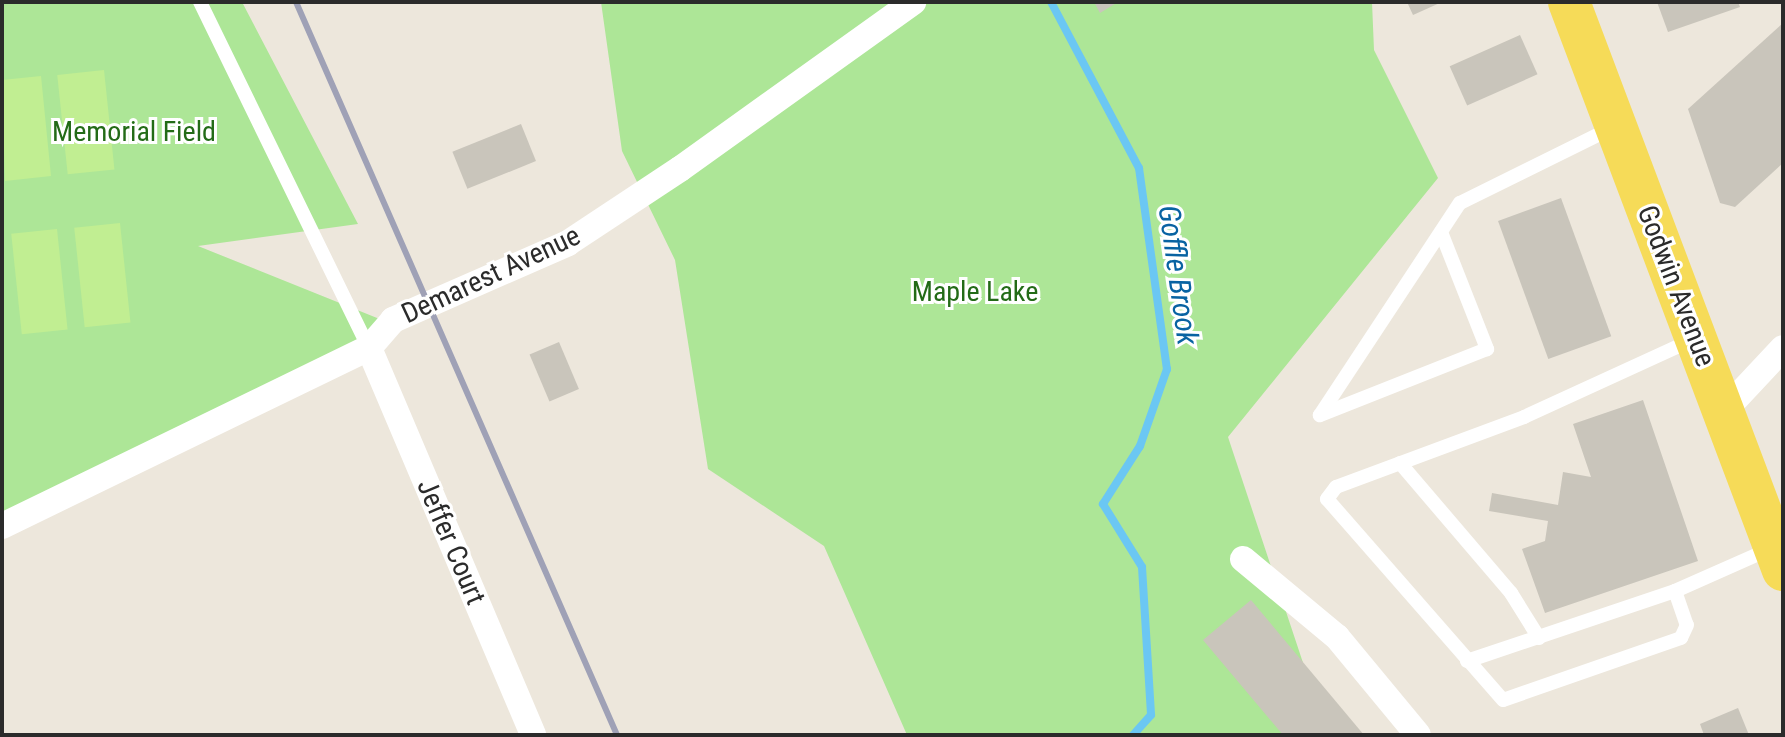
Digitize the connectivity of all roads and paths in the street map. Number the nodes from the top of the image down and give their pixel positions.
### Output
1 (200, 2) edge
2 (913, 2) edge
3 (1569, 2) edge
4 (1616, 126) junction
5 (1441, 232) junction
6 (1696, 338) junction
7 (369, 348) junction
8 (1783, 348) edge
9 (1724, 411) junction
10 (1400, 463) junction
11 (2, 526) edge
12 (1779, 558) edge
13 (1243, 559) dead end
14 (1675, 591) junction
15 (1539, 638) junction
16 (1467, 661) junction
17 (533, 735) edge
18 (1418, 735) edge

1 - 7 lane
2 - 7 street, Demarest Avenue
3 - 4 main road, Godwin Avenue
4 - 5 lane
4 - 6 main road, Godwin Avenue
5 - 5 lane
6 - 9 main road, Godwin Avenue
6 - 10 lane
7 - 11 street, Demarest Avenue
7 - 17 street, Jeffer Court
8 - 9 street
9 - 12 main road, Godwin Avenue
10 - 15 lane
10 - 16 lane
12 - 14 lane
13 - 18 street
14 - 15 lane
14 - 16 lane
15 - 16 lane

